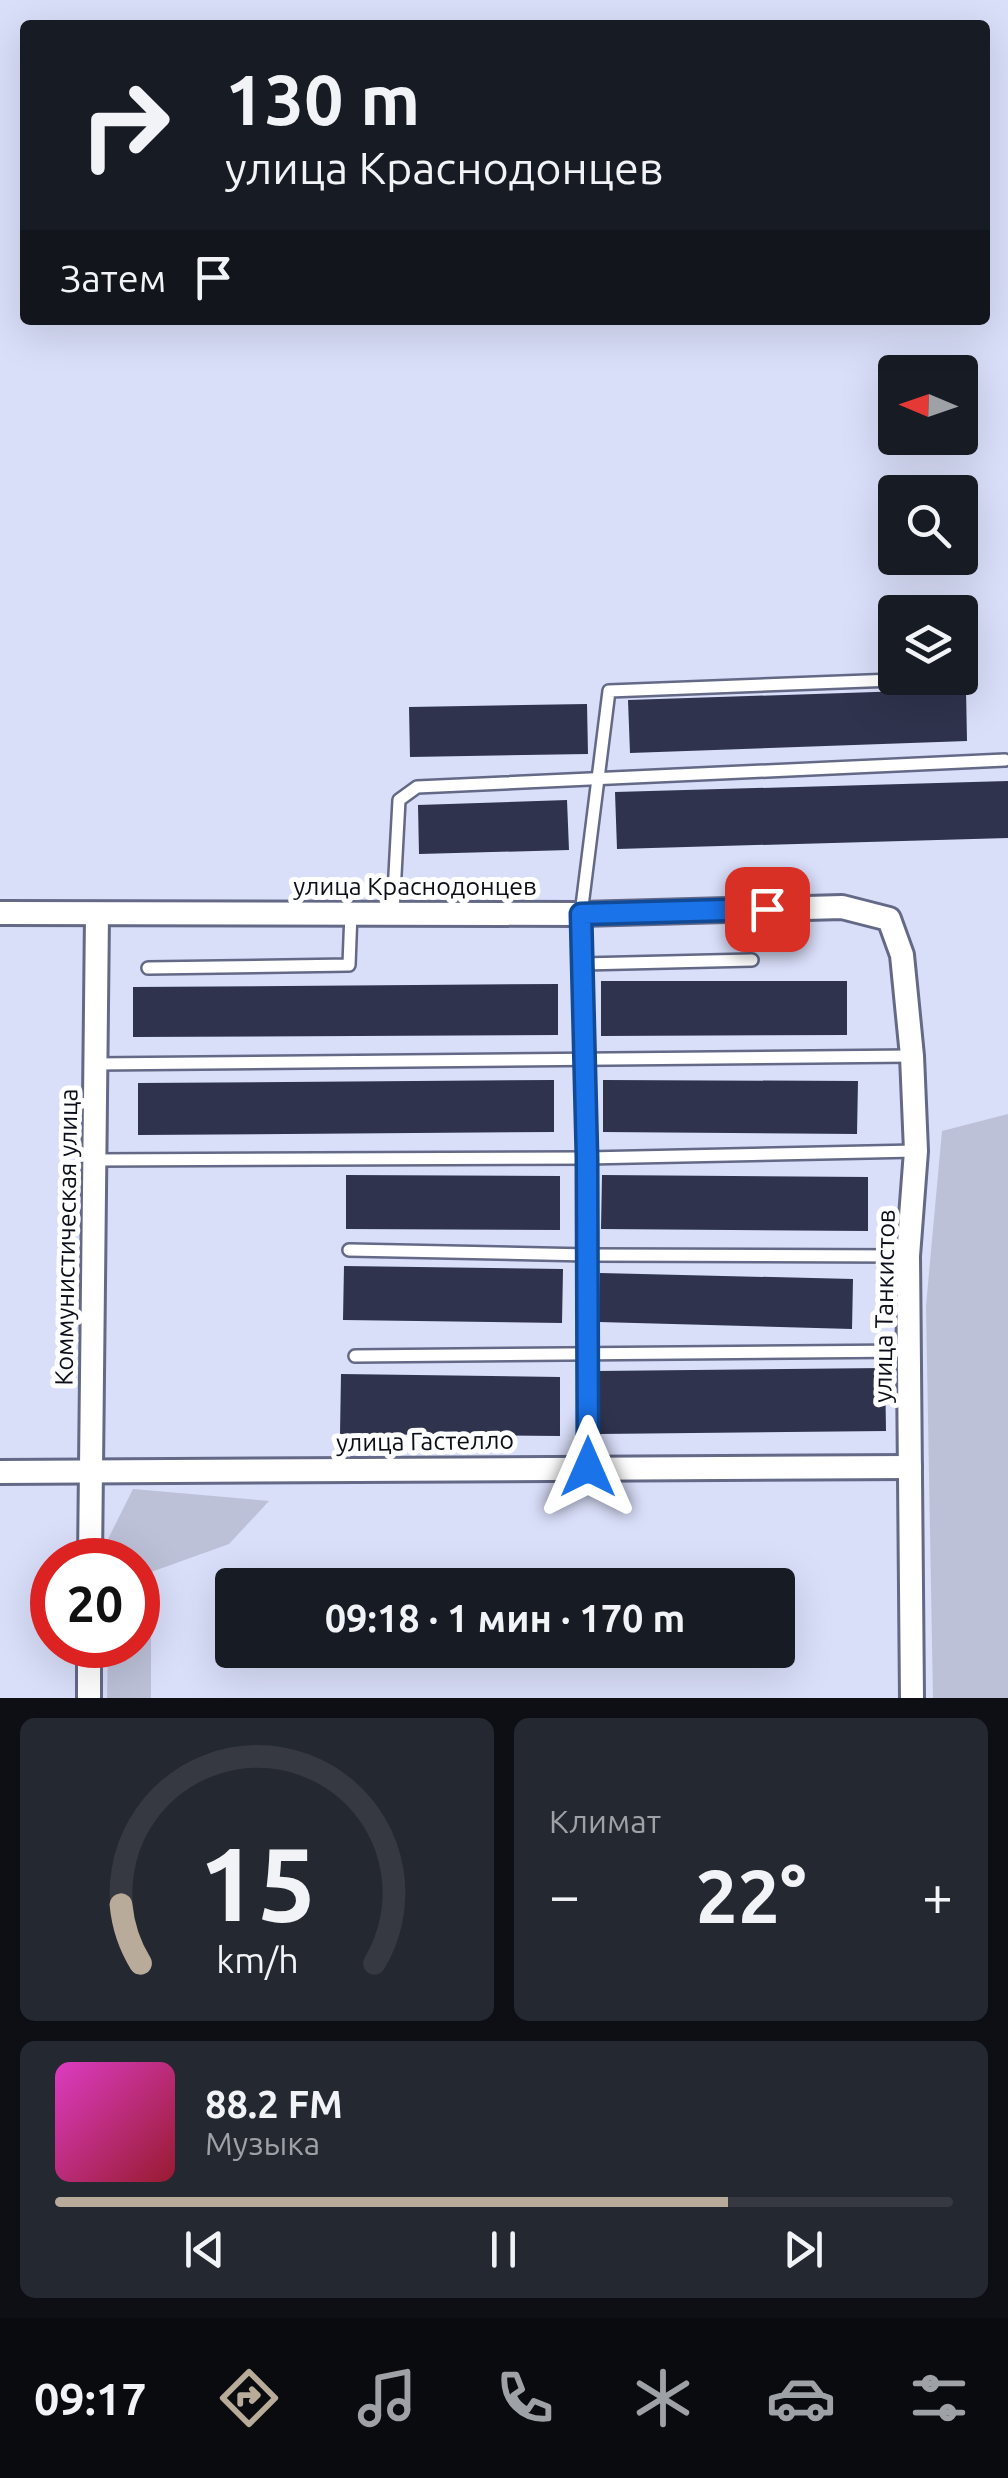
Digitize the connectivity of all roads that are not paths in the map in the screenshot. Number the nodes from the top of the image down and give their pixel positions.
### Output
1 (878, 681) edge
2 (1004, 760) dead end
3 (600, 779) junction
4 (0, 912) edge
5 (351, 912) junction
6 (393, 912) junction
7 (581, 914) junction
8 (97, 915) junction
9 (889, 919) joint
10 (752, 960) dead end
11 (583, 964) junction
12 (148, 968) dead end
13 (912, 1056) junction
14 (585, 1059) junction
15 (95, 1064) junction
16 (916, 1151) junction
17 (587, 1158) junction
18 (94, 1160) junction
19 (349, 1250) dead end
20 (588, 1256) junction
21 (908, 1256) junction
22 (909, 1351) junction
23 (355, 1356) dead end
24 (587, 1356) junction
25 (588, 1467) junction
26 (910, 1467) junction
27 (0, 1472) edge
28 (91, 1472) junction
29 (90, 1538) edge
30 (90, 1668) edge
31 (89, 1698) edge
32 (912, 1698) edge

1 - 3 lane
2 - 3 lane
3 - 6 lane
3 - 7 lane
4 - 8 street, улица Краснодонцев
5 - 6 street, улица Краснодонцев
5 - 8 street, улица Краснодонцев
5 - 12 lane
6 - 7 street, улица Краснодонцев
7 - 9 street, улица Краснодонцев
7 - 11 lane
8 - 15 street, Коммунистическая улица
9 - 13 street, улица Танкистов
10 - 11 lane
11 - 14 lane
13 - 14 lane
13 - 16 street, улица Танкистов
14 - 15 lane
14 - 17 lane
15 - 18 street, Коммунистическая улица
16 - 17 lane
16 - 21 street, улица Танкистов
17 - 18 lane
17 - 20 lane
18 - 28 street, Коммунистическая улица
19 - 20 lane
20 - 21 lane
20 - 24 lane
21 - 22 street, улица Танкистов
22 - 24 lane
22 - 26 street, улица Танкистов
23 - 24 lane
24 - 25 lane
25 - 26 street, улица Гастелло
25 - 28 street, улица Гастелло
26 - 32 street, улица Танкистов
27 - 28 street, улица Гастелло
28 - 29 street, Коммунистическая улица
30 - 31 street

